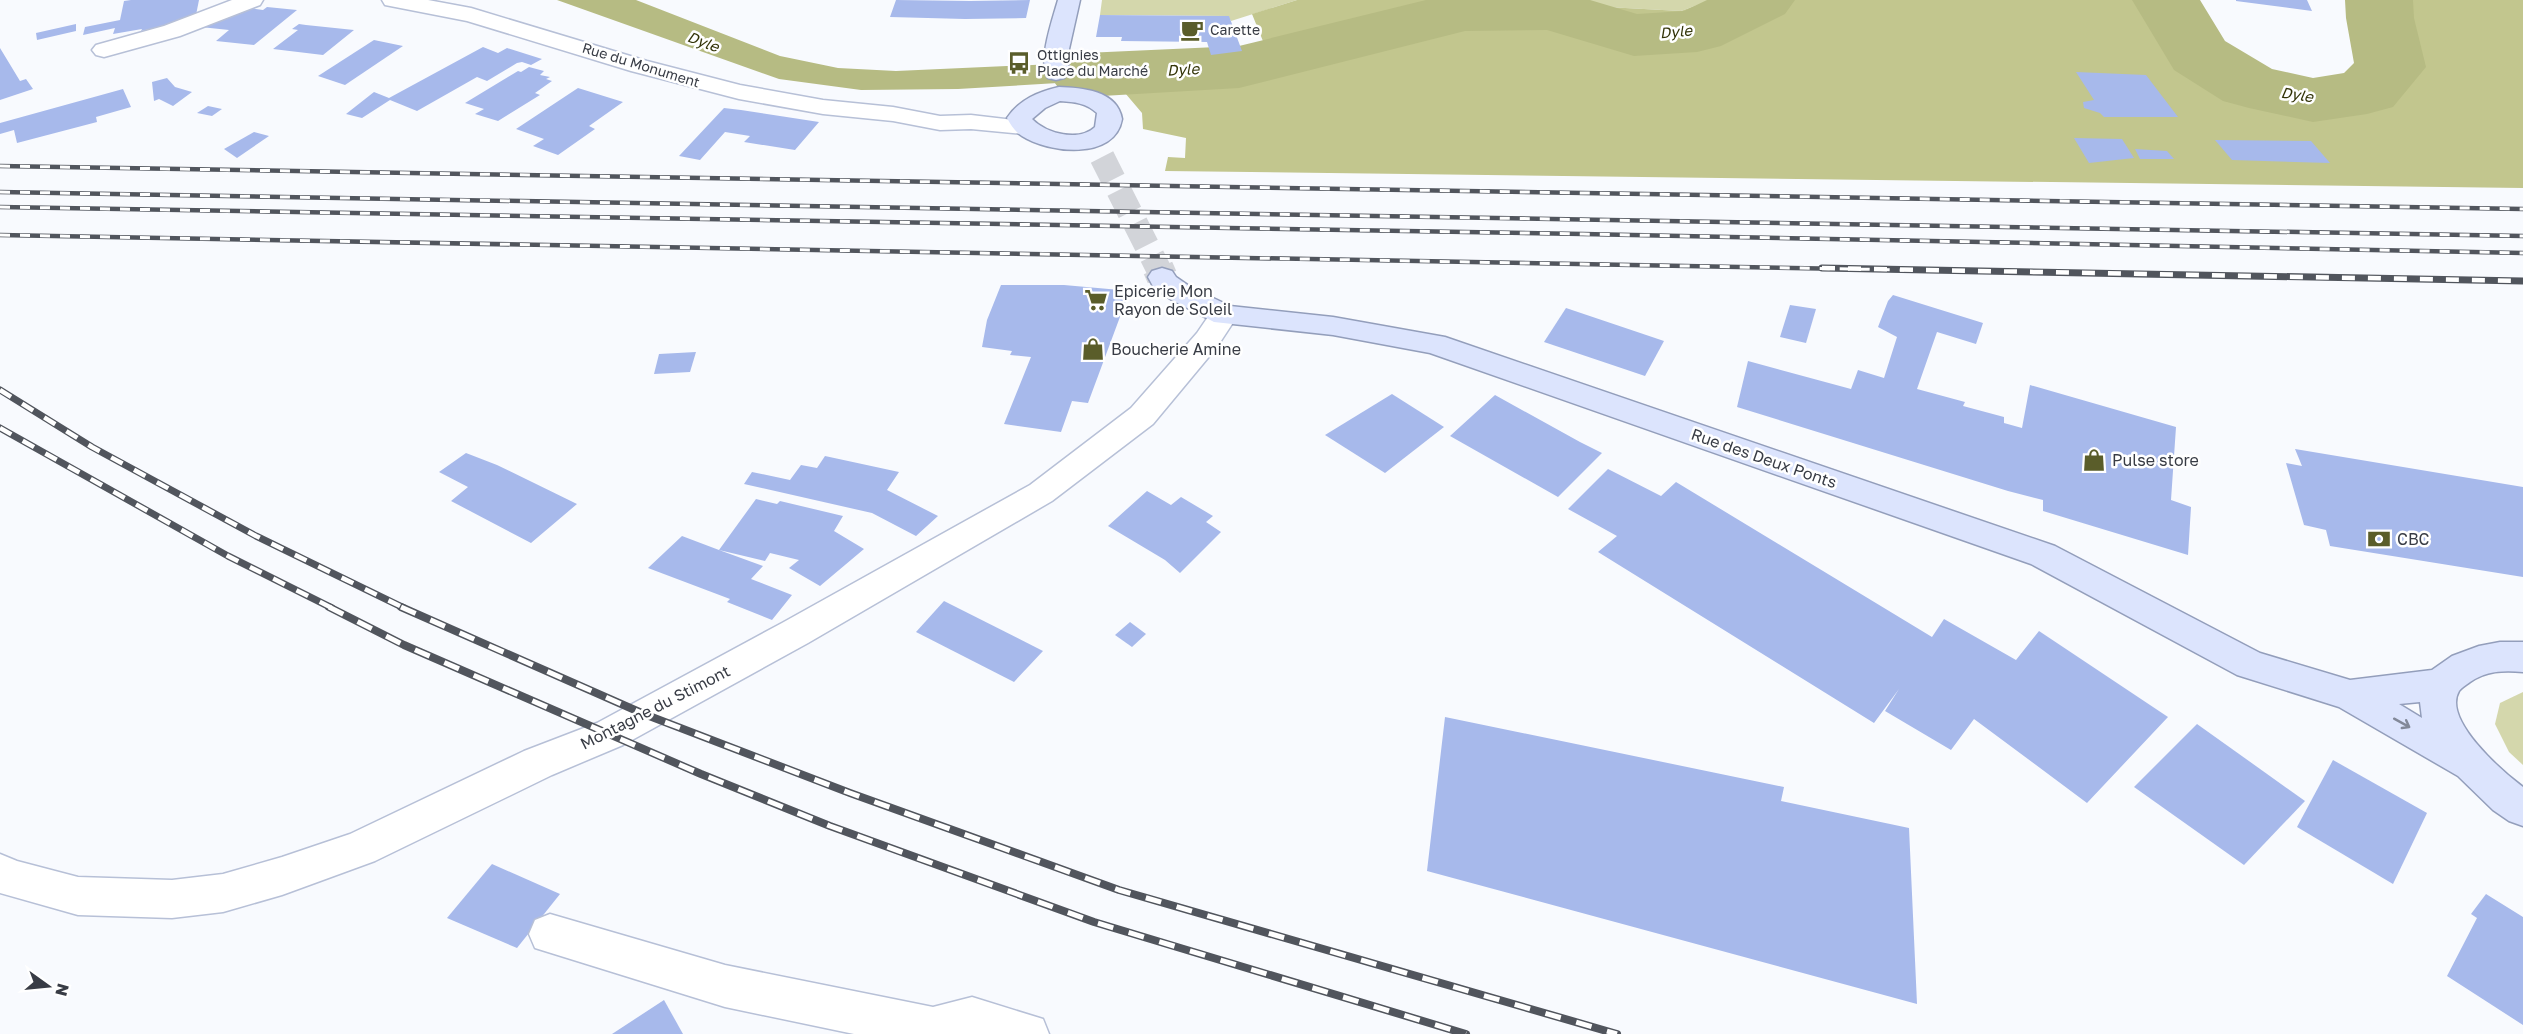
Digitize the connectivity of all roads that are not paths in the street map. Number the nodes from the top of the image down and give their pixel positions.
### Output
1 (252, 0) edge
2 (393, 0) edge
3 (496, 0) edge
4 (1069, 0) edge
5 (471, 15) junction
6 (104, 50) dead end
7 (1050, 91) junction
8 (1105, 132) junction
9 (1069, 142) junction
10 (1162, 277) tunnel mouth
11 (1224, 315) junction
12 (2523, 657) edge
13 (2442, 684) junction
14 (2350, 695) junction
15 (2470, 764) junction
16 (2523, 809) edge
17 (0, 873) edge
18 (550, 934) dead end
19 (1028, 1034) edge

1 - 6 street
2 - 5 street, Rue du Monument
3 - 5 street
4 - 7 main road
5 - 7 street, Rue du Monument
7 - 8 main road
7 - 9 main road
8 - 9 main road
8 - 9 main road
10 - 11 main road, Rue des Deux Ponts
11 - 14 main road, Rue des Deux Ponts
11 - 17 street, Montagne du Stimont
12 - 13 main road
13 - 14 main road, Rue des Deux Ponts
13 - 15 main road, Rue des Deux Ponts
14 -> 15 main road, Rue des Deux Ponts
15 - 16 main road, Rue des Deux Ponts
18 - 19 street

